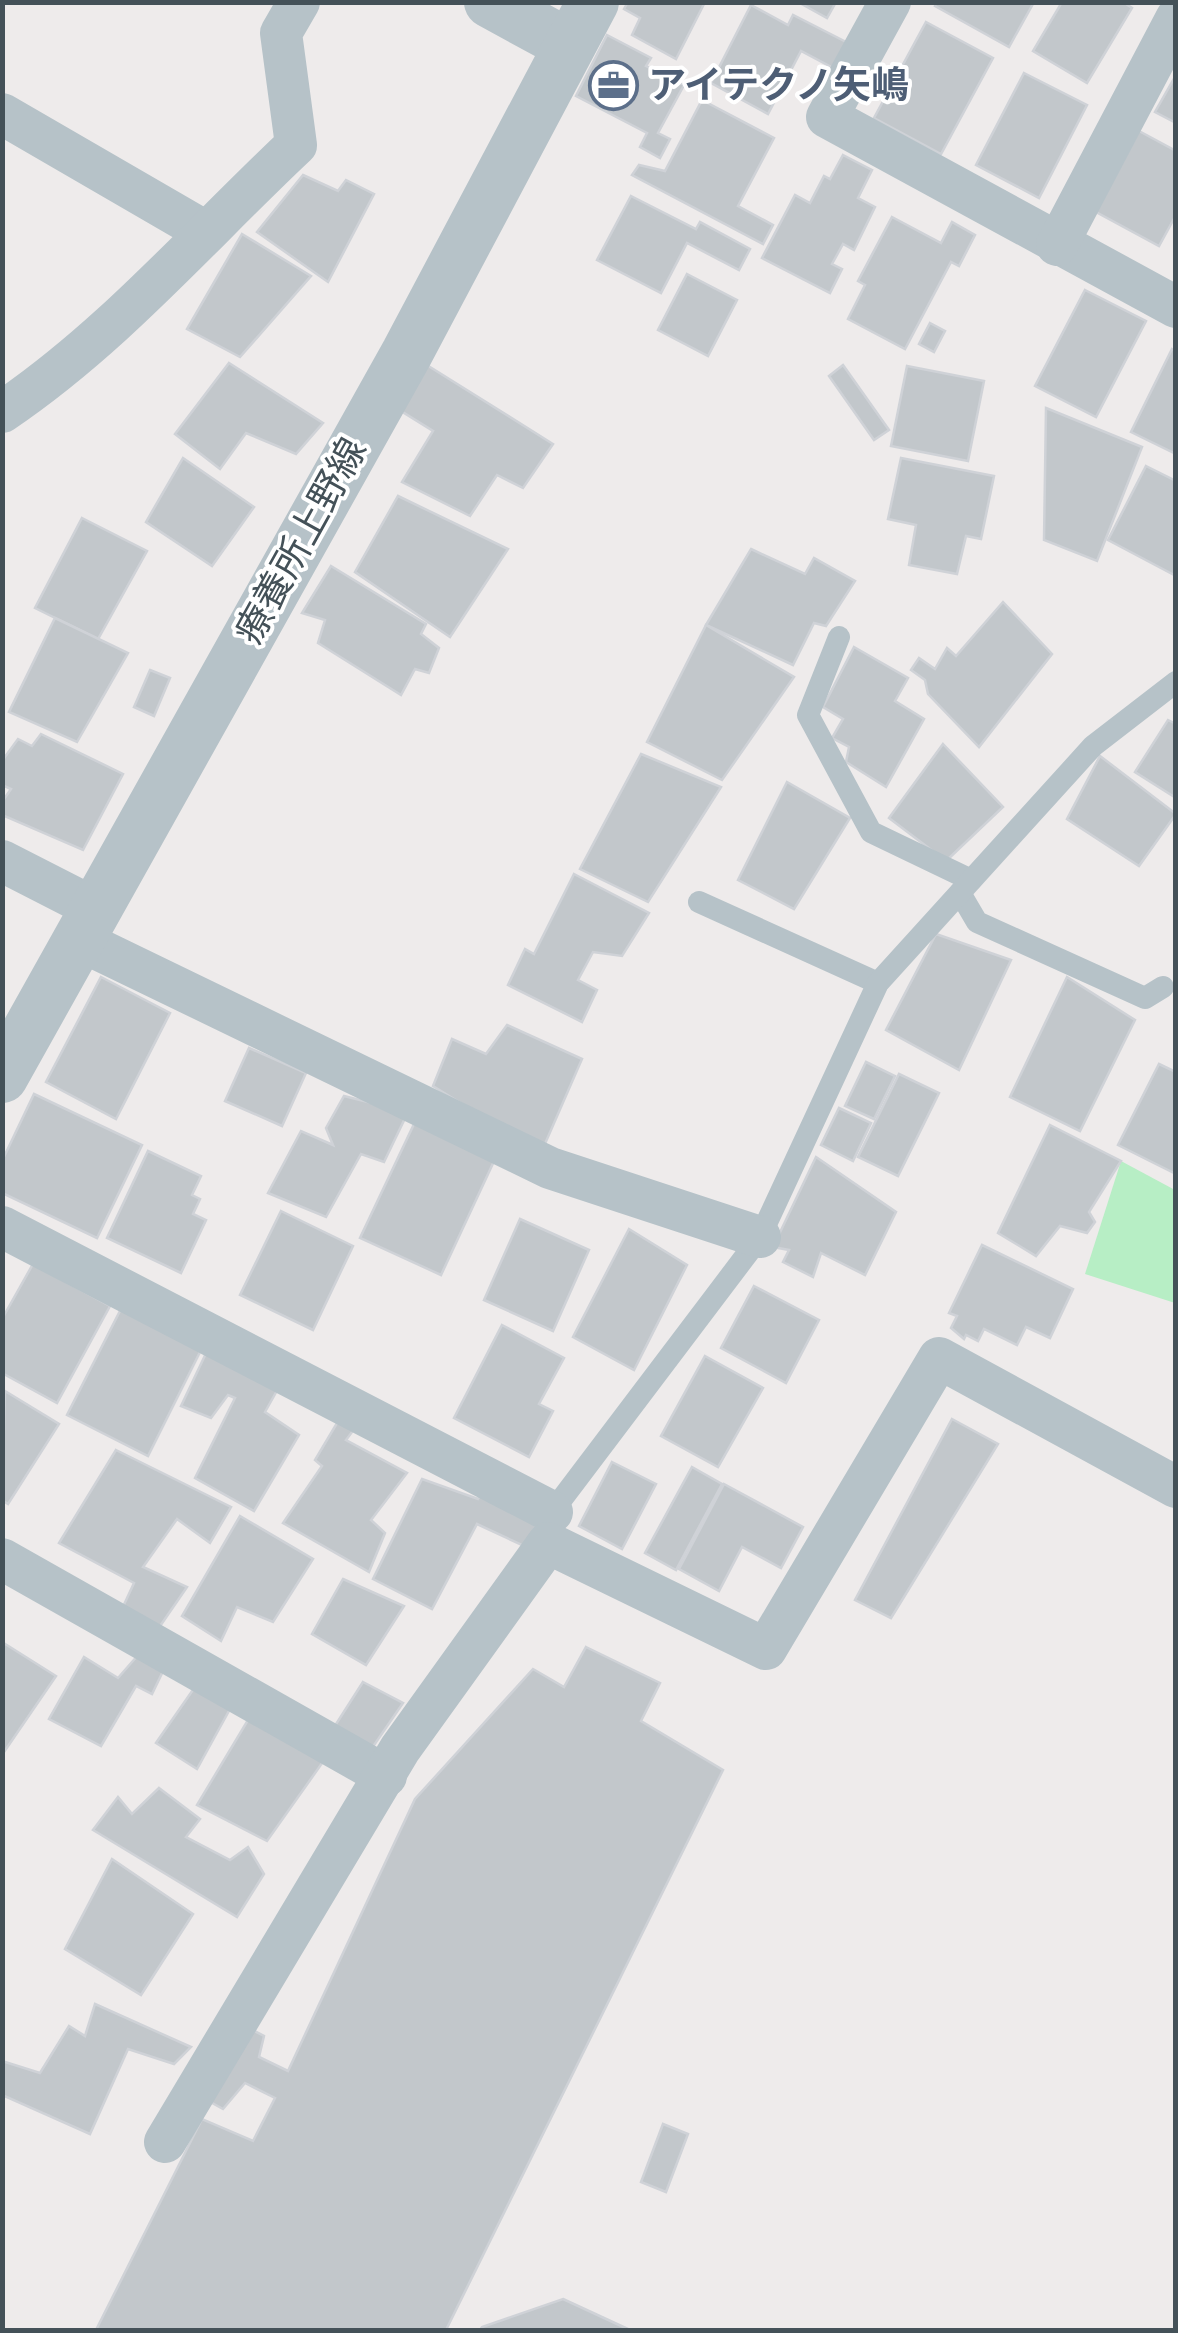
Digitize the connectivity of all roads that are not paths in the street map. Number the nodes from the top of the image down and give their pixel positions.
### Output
1 (299, 2) edge
2 (490, 2) edge
3 (890, 2) edge
4 (1176, 19) edge
5 (581, 24) edge
6 (2, 114) edge
7 (204, 231) junction
8 (1057, 245) junction
9 (1176, 308) edge
10 (2, 412) edge
11 (839, 637) dead end
12 (1176, 682) edge
13 (2, 861) edge
14 (966, 887) junction
15 (699, 902) dead end
16 (85, 924) junction
17 (878, 982) junction
18 (1163, 986) dead end
19 (2, 1078) edge
20 (2, 1228) edge
21 (760, 1237) junction
22 (1176, 1487) edge
23 (550, 1527) junction
24 (2, 1559) edge
25 (386, 1776) junction
26 (165, 2142) dead end

1 - 7 street
2 - 5 street
3 - 8 street
4 - 8 street
5 - 16 street, 療養所上野線
6 - 7 street
7 - 10 street
8 - 9 street
11 - 14 lane
12 - 14 lane
13 - 16 street
14 - 17 lane
14 - 18 lane
15 - 17 lane
16 - 19 street, 療養所上野線
16 - 21 street
17 - 21 lane
20 - 23 street
21 - 23 lane
22 - 23 street
23 - 25 street
24 - 25 street
25 - 26 street

